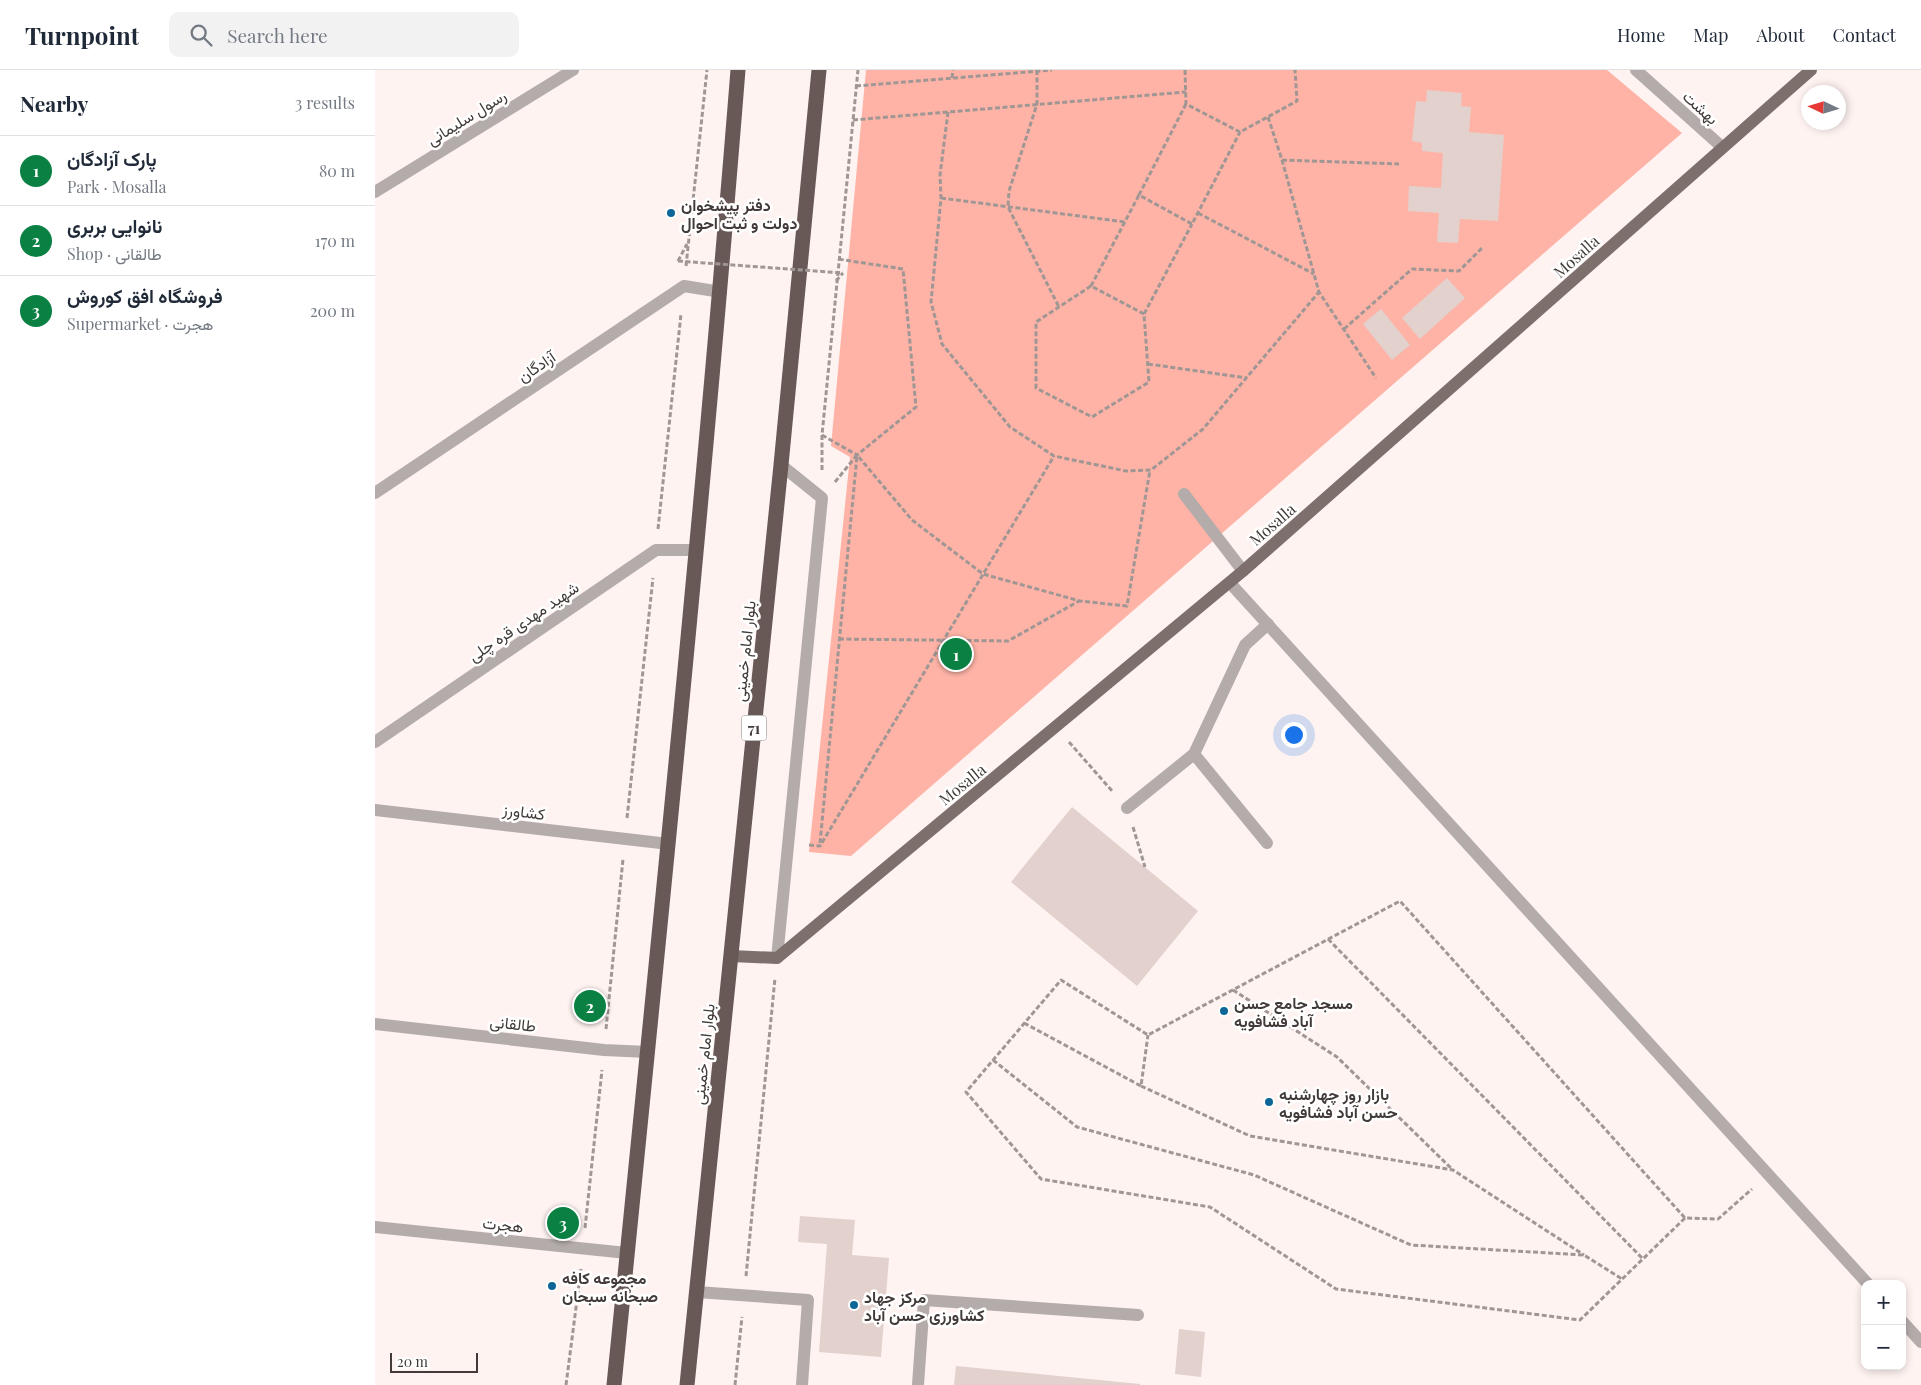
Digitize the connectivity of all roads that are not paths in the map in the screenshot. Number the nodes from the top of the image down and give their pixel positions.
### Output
1 (573, 70) edge
2 (738, 70) edge
3 (1637, 70) edge
4 (1811, 70) edge
5 (820, 74) edge
6 (1722, 147) junction
7 (375, 192) edge
8 (721, 292) junction
9 (781, 465) junction
10 (375, 493) edge
11 (1184, 494) dead end
12 (696, 550) junction
13 (1243, 571) junction
14 (1230, 583) junction
15 (1267, 624) junction
16 (375, 742) edge
17 (1194, 754) junction
18 (1127, 808) road end
19 (375, 810) edge
20 (1267, 843) dead end
21 (669, 844) junction
22 (731, 956) junction
23 (777, 958) junction
24 (375, 1024) edge
25 (648, 1052) junction
26 (375, 1227) edge
27 (627, 1253) junction
28 (1864, 1280) edge
29 (697, 1292) junction
30 (1138, 1315) dead end
31 (1906, 1325) edge
32 (1921, 1342) edge
33 (614, 1385) edge
34 (687, 1385) edge
35 (802, 1385) edge
36 (918, 1385) edge

1 - 7 street, رسول سلیمانی
2 - 8 highway
3 - 6 street, بهشت
4 - 6 main road, Mosalla
5 - 9 highway, بلوار امام خمینی / 71
6 - 13 main road, Mosalla
8 - 10 street, آزادگان
8 - 12 highway
9 - 22 highway, بلوار امام خمینی / 71
9 - 23 street
11 - 13 street
12 - 16 street, شهید مهدی قره چلی
12 - 21 highway
13 - 14 main road, Mosalla
14 - 15 street
14 - 23 main road, Mosalla
15 - 17 street
15 - 28 street
17 - 18 street
17 - 20 street
19 - 21 street, کشاورز
21 - 25 highway
22 - 23 main road
22 - 29 highway, بلوار امام خمینی / 71
24 - 25 street, طالقانی
25 - 27 highway
26 - 27 street, هجرت
27 - 33 highway
29 - 34 highway, بلوار امام خمینی / 71
29 - 35 street
30 - 36 street
31 - 32 street

